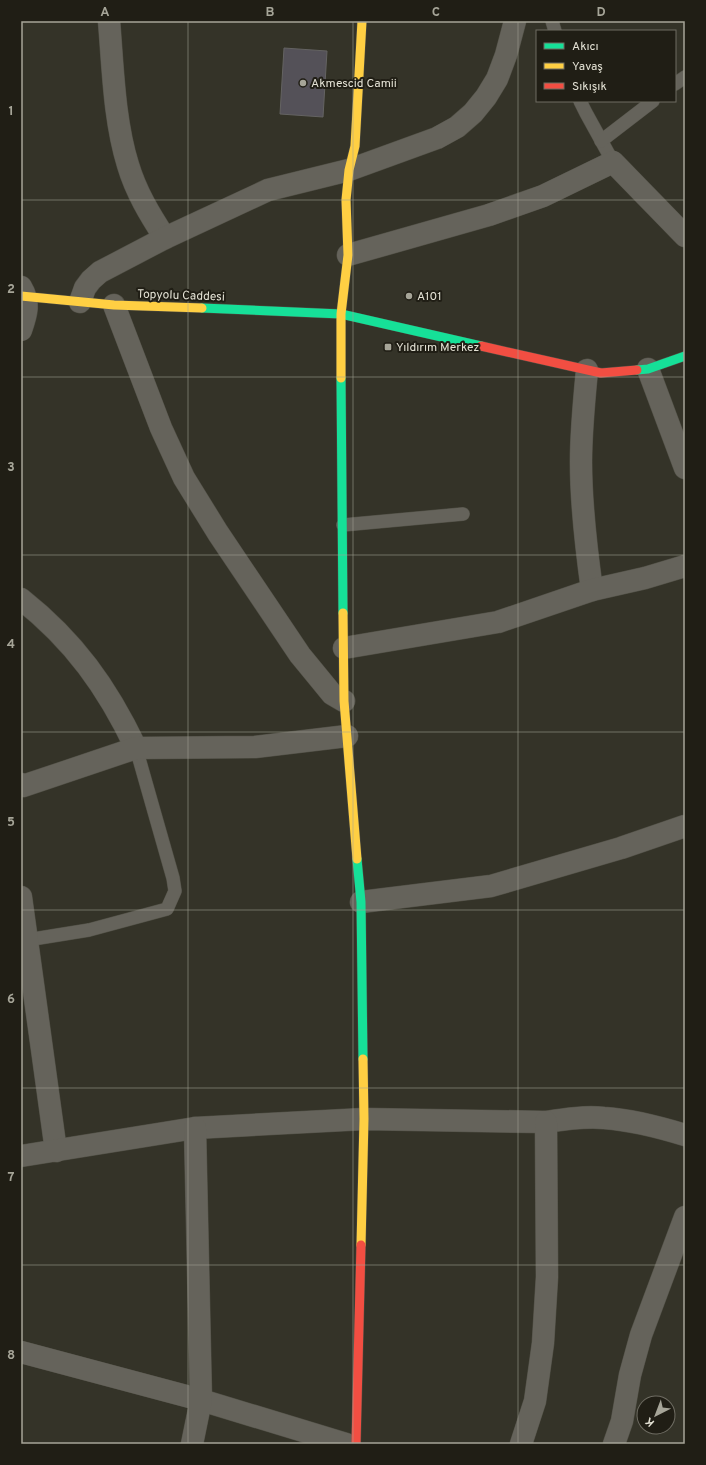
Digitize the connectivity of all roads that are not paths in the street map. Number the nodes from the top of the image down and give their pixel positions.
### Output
1 (109, 21) edge
2 (362, 21) edge
3 (515, 21) edge
4 (685, 77) edge
5 (676, 83) edge
6 (581, 102) edge
7 (652, 102) edge
8 (601, 141) junction
9 (613, 162) junction
10 (349, 170) junction
11 (685, 236) edge
12 (165, 238) junction
13 (348, 255) junction
14 (23, 293) edge
15 (80, 302) junction
16 (114, 305) junction
17 (341, 314) junction
18 (21, 330) edge
19 (685, 356) edge
20 (648, 369) junction
21 (587, 370) junction
22 (685, 468) edge
23 (463, 514) dead end
24 (343, 524) junction
25 (685, 566) edge
26 (592, 590) junction
27 (21, 599) edge
28 (344, 648) junction
29 (344, 702) junction
30 (347, 736) junction
31 (136, 748) junction
32 (22, 787) edge
33 (685, 826) edge
34 (21, 897) edge
35 (361, 902) junction
36 (27, 940) junction
37 (364, 1119) junction
38 (546, 1122) junction
39 (195, 1128) junction
40 (685, 1135) edge
41 (56, 1150) junction
42 (21, 1156) edge
43 (685, 1217) edge
44 (21, 1352) edge
45 (201, 1400) junction
46 (192, 1444) edge
47 (346, 1444) edge
48 (356, 1444) edge
49 (521, 1444) edge
50 (614, 1444) edge

1 - 12 street
2 - 10 street
3 - 10 street
4 - 5 lane
6 - 8 lane
7 - 8 lane
8 - 9 lane
9 - 11 street
9 - 13 street
10 - 12 street
10 - 13 street
12 - 15 street
13 - 17 street
14 - 15 street, Topyolu Caddesi
14 - 18 street
15 - 16 street, Topyolu Caddesi
16 - 17 street, Topyolu Caddesi
16 - 29 street
17 - 21 street, Topyolu Caddesi
17 - 24 street
19 - 20 street, Topyolu Caddesi
20 - 21 street, Topyolu Caddesi
20 - 22 street
21 - 26 street
23 - 24 lane
24 - 28 street
25 - 26 street
26 - 28 street
27 - 31 street
28 - 29 street
29 - 30 street
30 - 31 street
30 - 35 street
31 - 32 street
31 - 36 lane
33 - 35 street
34 - 36 street
35 - 37 street
36 - 41 street
37 - 38 street
37 - 39 street
37 - 48 street
38 - 40 street
38 - 49 street
39 - 41 street
39 - 45 street
41 - 42 street
43 - 50 street
44 - 45 street
45 - 46 street
45 - 47 street

